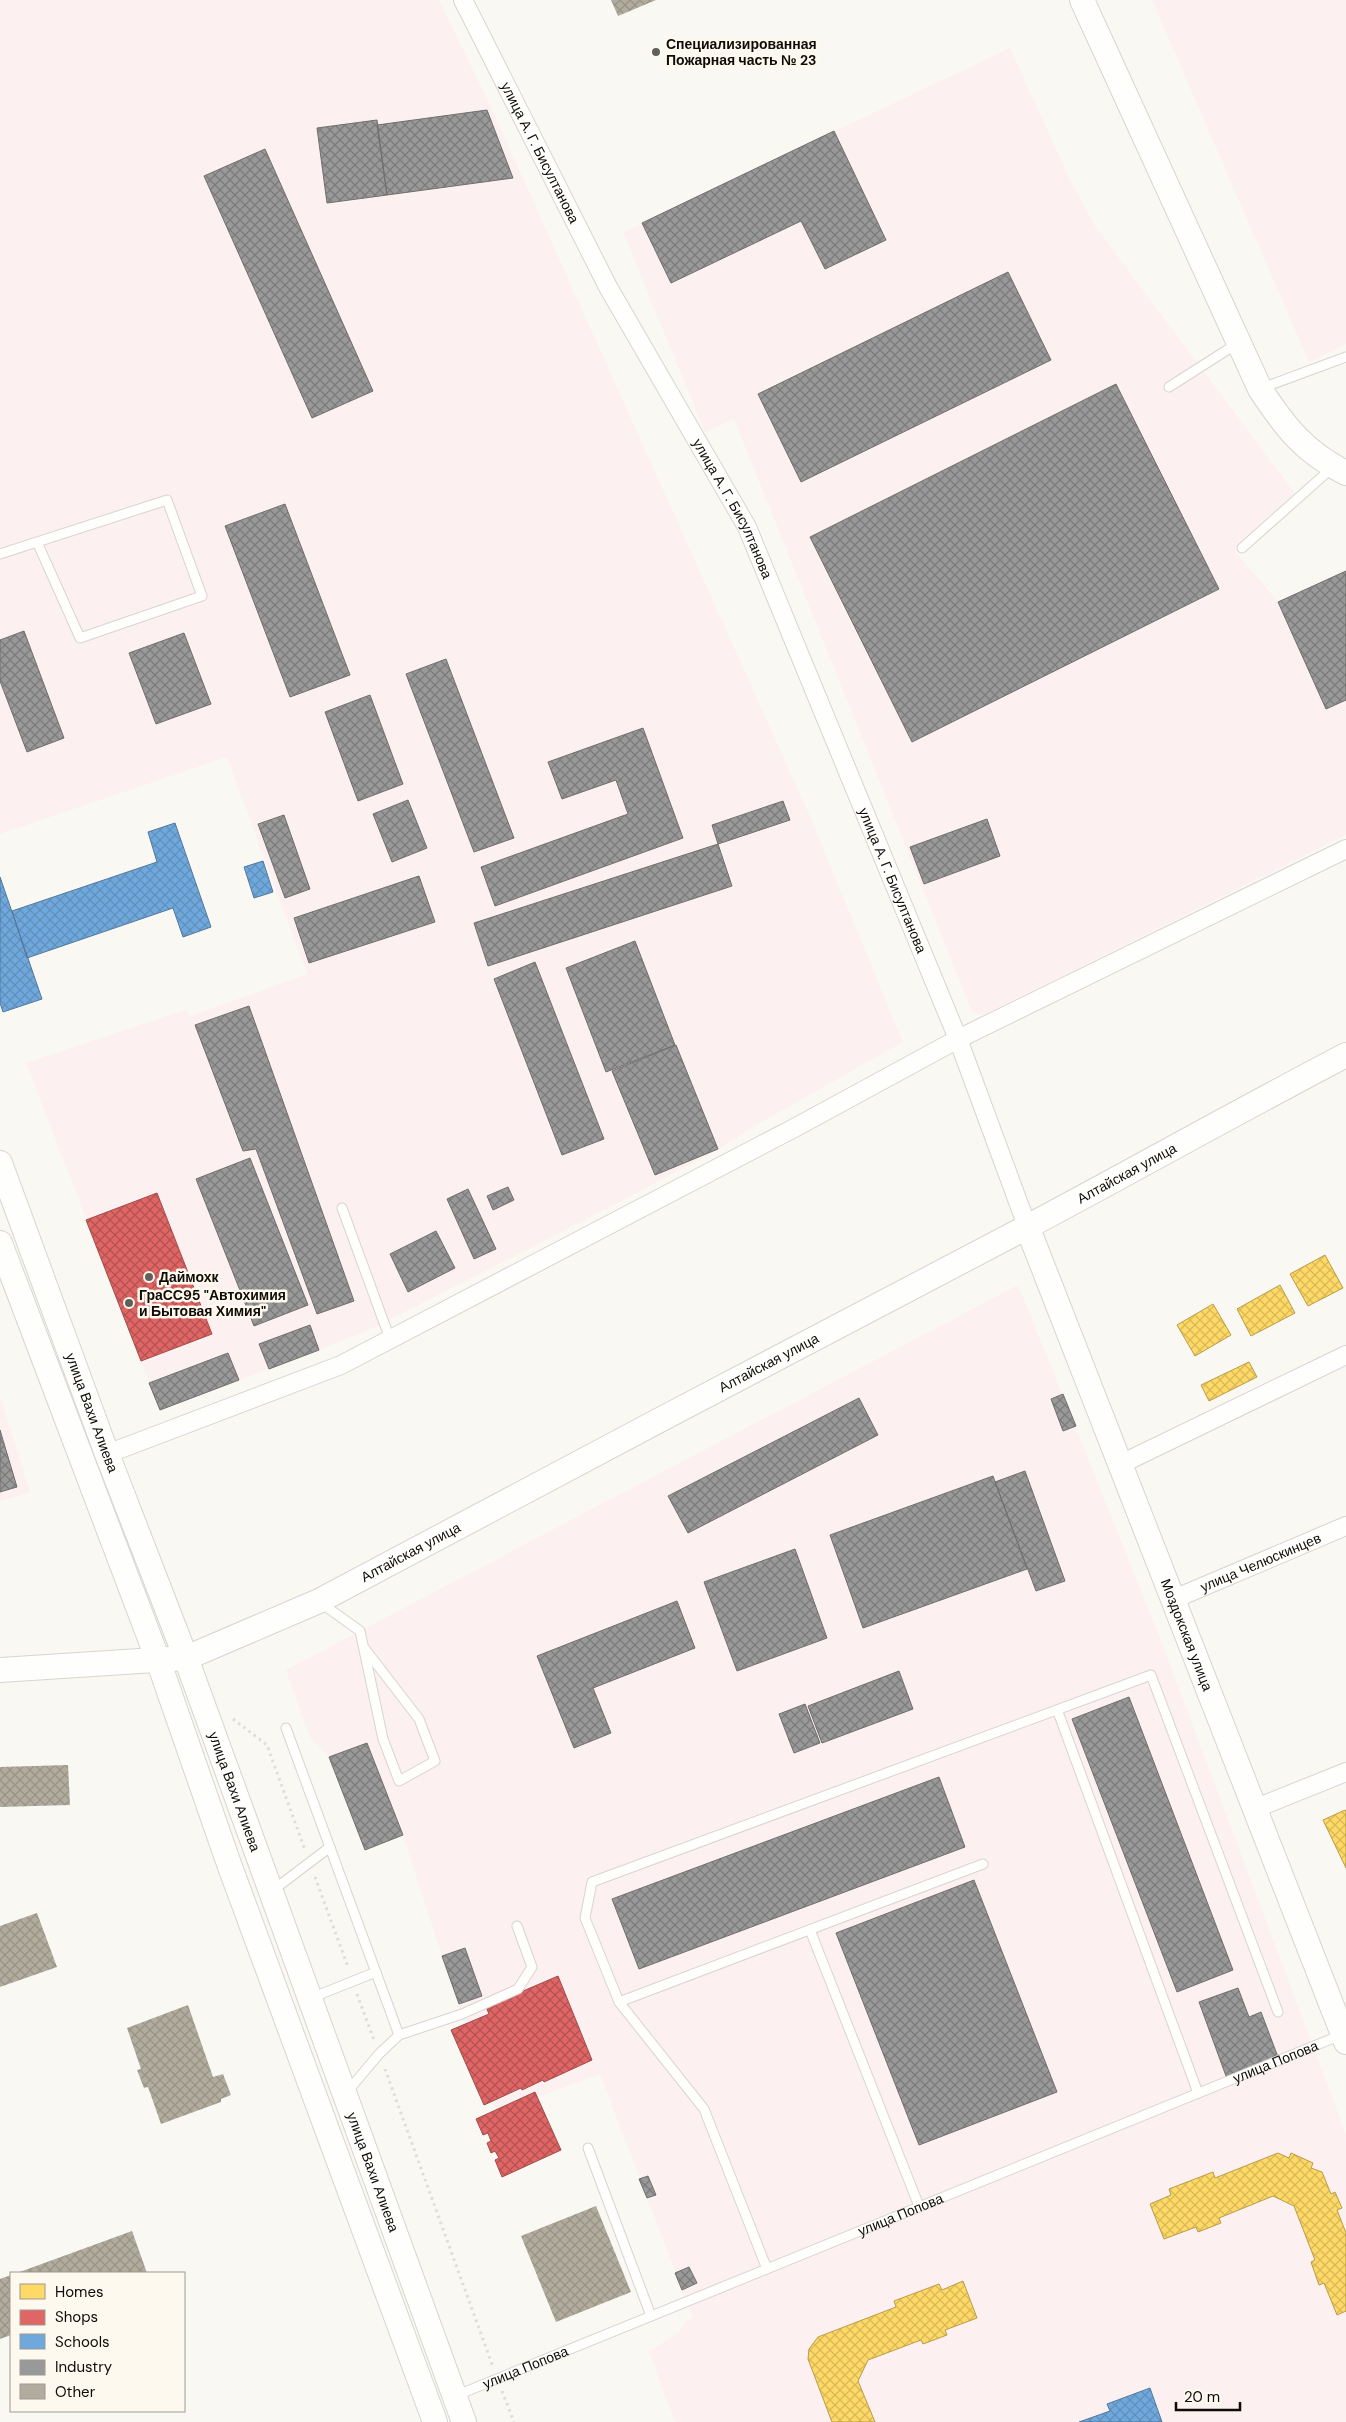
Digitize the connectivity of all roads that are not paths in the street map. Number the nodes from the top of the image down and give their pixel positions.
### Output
1 (462, 0) edge
2 (1082, 0) edge
3 (1238, 343) junction
4 (1346, 356) edge
5 (1169, 387) dead end
6 (1260, 389) junction
7 (1340, 470) edge
8 (37, 542) junction
9 (1242, 548) dead end
10 (0, 554) edge
11 (1346, 849) edge
12 (958, 1039) junction
13 (1346, 1055) edge
14 (0, 1163) edge
15 (342, 1208) dead end
16 (1027, 1226) junction
17 (0, 1243) edge
18 (390, 1339) junction
19 (1346, 1354) edge
20 (107, 1454) junction
21 (1121, 1464) junction
22 (1346, 1526) edge
23 (1174, 1600) junction
24 (319, 1601) junction
25 (365, 1649) junction
26 (186, 1658) junction
27 (158, 1660) junction
28 (0, 1670) edge
29 (1058, 1712) junction
30 (286, 1728) dead end
31 (1346, 1772) edge
32 (1254, 1809) junction
33 (330, 1847) junction
34 (983, 1864) dead end
35 (270, 1893) junction
36 (517, 1926) dead end
37 (810, 1930) junction
38 (376, 1972) junction
39 (308, 1999) junction
40 (619, 2002) junction
41 (1278, 2012) dead end
42 (399, 2035) junction
43 (1345, 2037) edge
44 (1198, 2092) junction
45 (344, 2096) junction
46 (588, 2148) dead end
47 (919, 2206) junction
48 (767, 2269) junction
49 (651, 2316) junction
50 (454, 2396) junction
51 (435, 2422) edge
52 (464, 2422) edge

1 - 12 street, улица А. Г. Бисултанова
2 - 3 main road
3 - 5 lane
3 - 6 main road
4 - 6 lane
6 - 7 main road
7 - 9 lane
8 - 8 lane
8 - 10 lane
11 - 12 street
12 - 16 street, улица А. Г. Бисултанова
12 - 18 street
13 - 16 main road, Алтайская улица
14 - 20 main road, улица Вахи Алиева
15 - 18 lane
16 - 21 main road, Моздокская улица
16 - 24 main road, Алтайская улица
17 - 27 main road, улица Вахи Алиева
18 - 20 street
19 - 21 street
20 - 26 main road, улица Вахи Алиева
21 - 23 main road, Моздокская улица
22 - 23 street, улица Челюскинцев
23 - 32 main road, Моздокская улица
24 - 25 lane
24 - 26 main road, Алтайская улица
25 - 25 lane
26 - 27 main road, Алтайская улица
26 - 35 main road, улица Вахи Алиева
27 - 28 main road, Алтайская улица
27 - 51 main road, улица Вахи Алиева
29 - 40 lane
29 - 41 lane
29 - 44 lane
30 - 33 lane
31 - 32 street
32 - 43 main road, Моздокская улица
33 - 35 lane
33 - 38 lane
34 - 37 lane
35 - 39 main road, улица Вахи Алиева
36 - 42 lane
37 - 40 lane
37 - 47 lane
38 - 39 lane
38 - 42 lane
39 - 45 main road, улица Вахи Алиева
40 - 48 lane
42 - 45 lane
43 - 44 lane, улица Попова
44 - 47 lane, улица Попова
45 - 50 main road, улица Вахи Алиева
46 - 49 lane
47 - 48 lane, улица Попова
48 - 49 lane, улица Попова
49 - 50 lane, улица Попова
50 - 52 main road, улица Вахи Алиева

